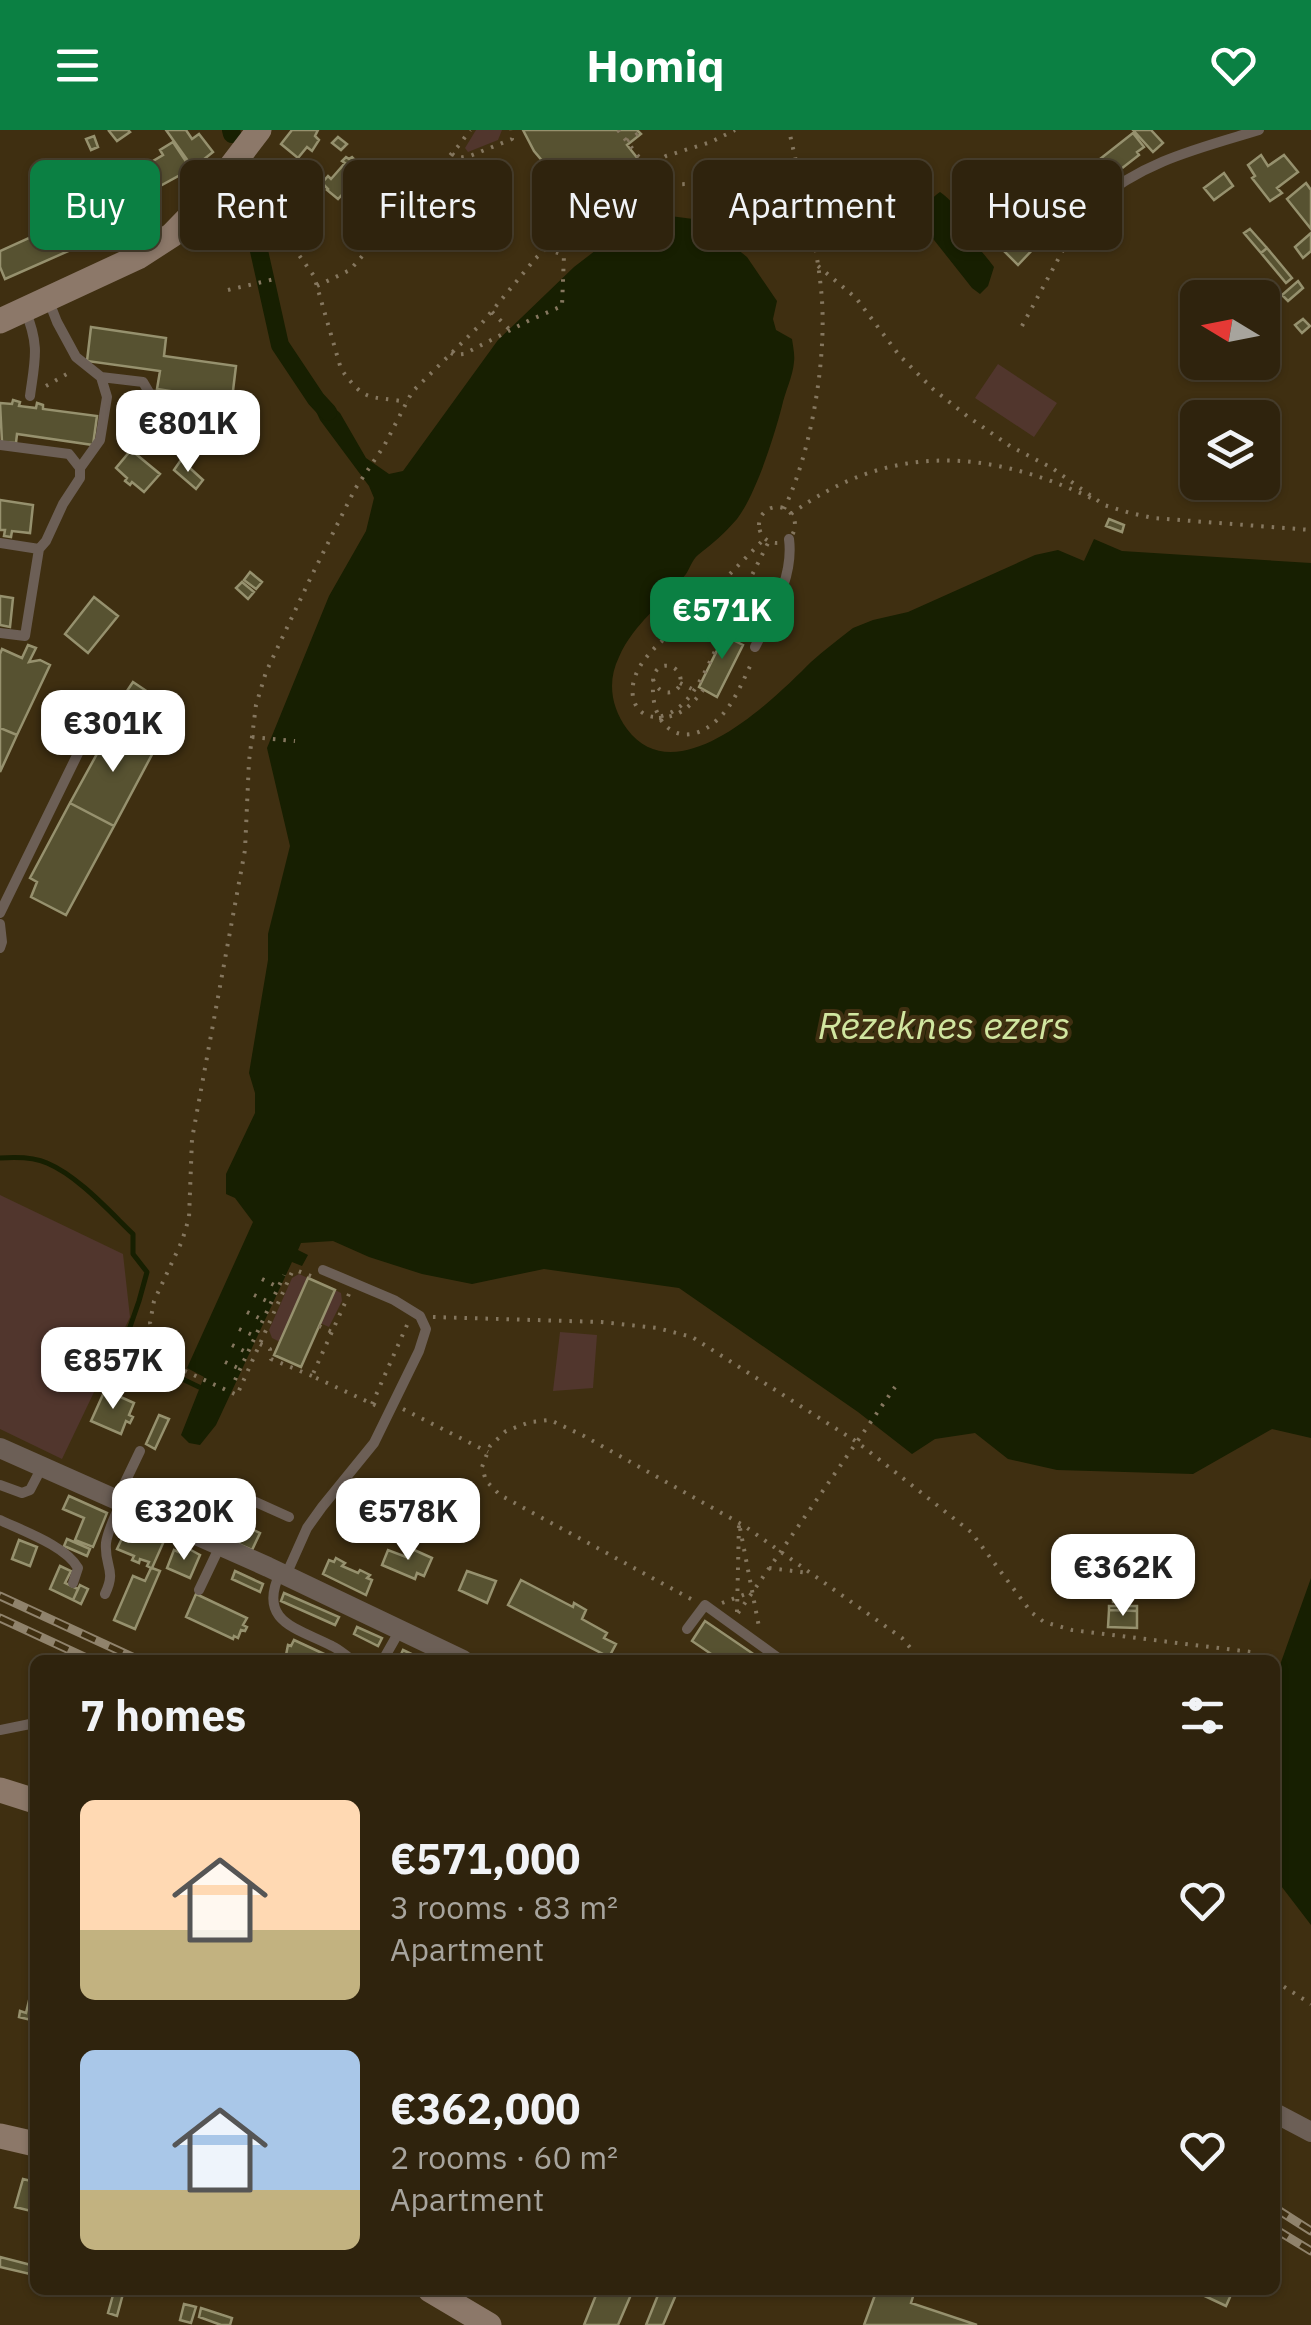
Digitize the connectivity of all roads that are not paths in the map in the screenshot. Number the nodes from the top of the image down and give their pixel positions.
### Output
1 (259, 130) edge
2 (1260, 130) edge
3 (1122, 182) edge
4 (36, 304) junction
5 (0, 321) edge
6 (101, 378) junction
7 (31, 390) road end
8 (243, 410) dead end
9 (0, 444) edge
10 (80, 468) junction
11 (788, 539) dead end
12 (0, 543) edge
13 (39, 549) junction
14 (0, 633) edge
15 (755, 647) road end
16 (87, 734) dead end
17 (0, 913) edge
18 (0, 924) edge
19 (0, 948) edge
20 (323, 1270) dead end
21 (0, 1448) edge
22 (140, 1452) dead end
23 (42, 1468) junction
24 (0, 1485) edge
25 (119, 1501) junction
26 (289, 1518) dead end
27 (0, 1520) edge
28 (186, 1531) junction
29 (220, 1546) junction
30 (283, 1575) junction
31 (74, 1583) dead end
32 (199, 1590) dead end
33 (106, 1594) dead end
34 (687, 1628) dead end
35 (400, 1630) junction
36 (345, 1655) edge
37 (385, 1655) edge
38 (452, 1655) edge
39 (775, 1655) edge
40 (30, 1726) edge
41 (0, 1730) edge
42 (0, 1790) edge
43 (30, 1799) edge
44 (1280, 2116) edge
45 (1311, 2132) edge
46 (0, 2136) edge
47 (30, 2143) edge
48 (438, 2295) edge
49 (488, 2325) edge

1 - 4 main road
2 - 3 lane
4 - 5 main road
4 - 6 lane
4 - 7 lane
6 - 8 lane
6 - 10 lane
9 - 10 lane
10 - 13 lane
11 - 15 lane
12 - 13 lane
13 - 14 lane
16 - 17 lane
18 - 19 lane
20 - 30 lane
21 - 23 street
22 - 25 lane
23 - 24 lane
23 - 25 street
25 - 28 street
25 - 33 lane
26 - 28 lane
27 - 31 lane
28 - 29 street
29 - 30 street
29 - 32 lane
30 - 35 street
30 - 36 lane
34 - 39 lane
35 - 37 lane
35 - 38 street
40 - 41 lane
42 - 43 main road
44 - 45 street
46 - 47 main road
48 - 49 main road

